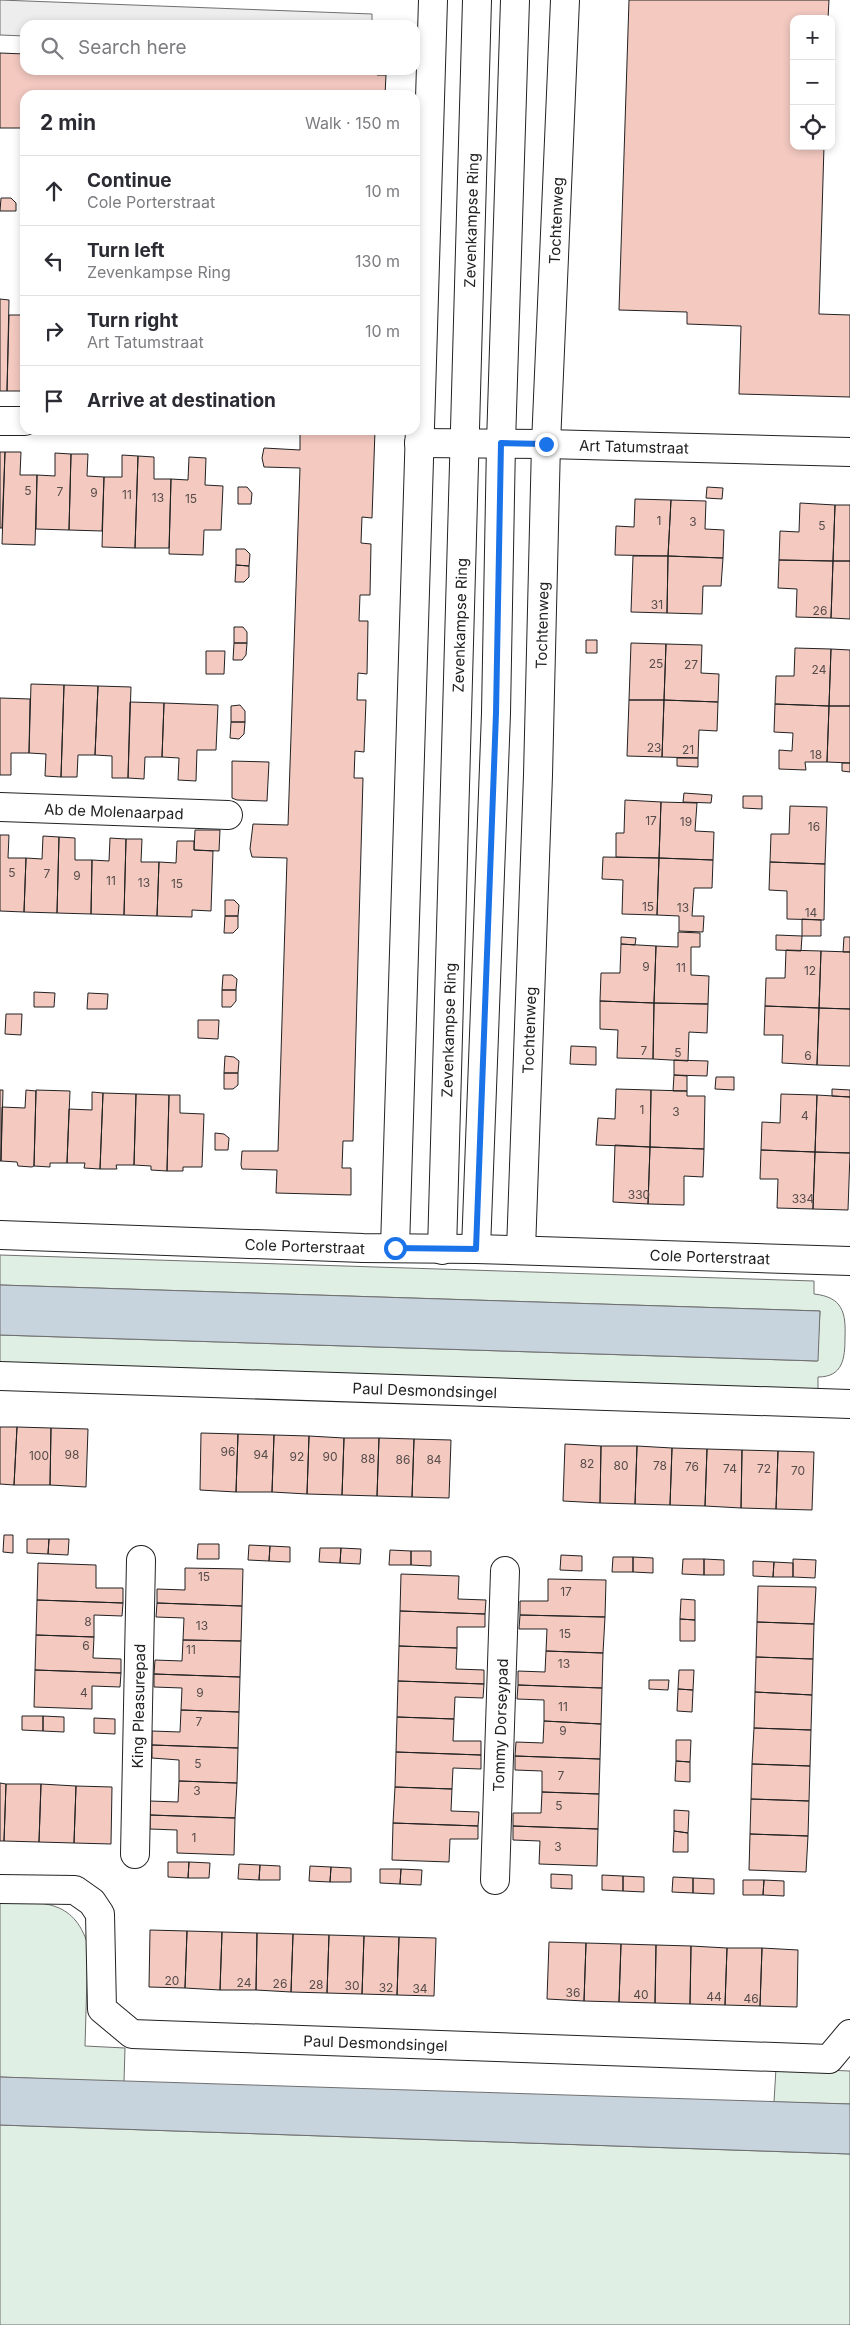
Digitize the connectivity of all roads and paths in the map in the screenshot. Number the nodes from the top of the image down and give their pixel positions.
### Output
1 (433, 0) edge
2 (477, 0) edge
3 (516, 0) edge
4 (565, 0) edge
5 (420, 411) edge
6 (0, 420) edge
7 (20, 421) edge
8 (419, 435) edge
9 (466, 442) junction
10 (419, 443) junction
11 (501, 443) junction
12 (546, 444) junction
13 (850, 452) edge
14 (0, 807) edge
15 (228, 815) dead end
16 (0, 1235) edge
17 (395, 1248) junction
18 (476, 1249) junction
19 (442, 1250) junction
20 (521, 1250) junction
21 (850, 1261) edge
22 (0, 1376) edge
23 (850, 1404) edge
24 (141, 1560) dead end
25 (505, 1571) dead end
26 (134, 1854) dead end
27 (495, 1880) dead end
28 (0, 1889) edge
29 (850, 2034) edge

1 - 5 street
2 - 9 street, Zevenkampse Ring
3 - 11 street
4 - 12 street, Tochtenweg
6 - 7 street
8 - 10 street
9 - 10 street, Art Tatumstraat
9 - 11 street, Art Tatumstraat
9 - 19 street, Zevenkampse Ring
10 - 17 street
11 - 12 street, Art Tatumstraat
11 - 18 street
12 - 13 street, Art Tatumstraat
12 - 20 street, Tochtenweg
14 - 15 street, Ab de Molenaarpad
16 - 17 street, Cole Porterstraat
17 - 19 street, Cole Porterstraat
18 - 19 street, Cole Porterstraat
18 - 20 street, Cole Porterstraat
20 - 21 street, Cole Porterstraat
22 - 23 street, Paul Desmondsingel
24 - 26 street, King Pleasurepad
25 - 27 street, Tommy Dorseypad
28 - 29 street, Paul Desmondsingel

